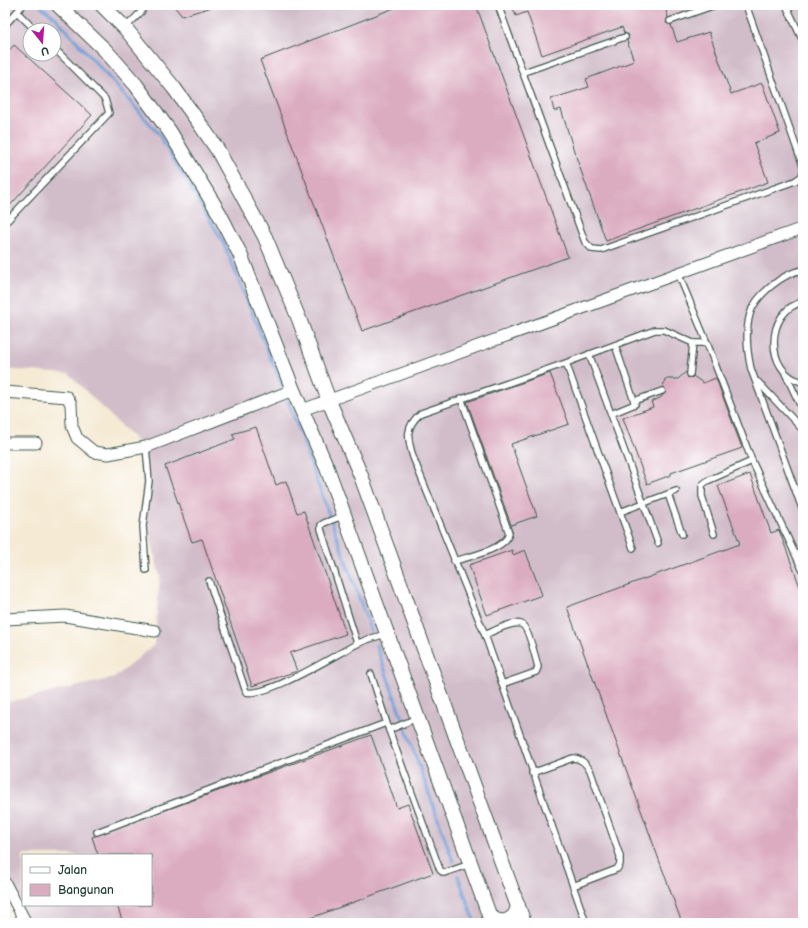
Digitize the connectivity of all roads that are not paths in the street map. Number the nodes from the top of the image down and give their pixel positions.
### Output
1 (23, 5) edge
2 (58, 5) edge
3 (102, 5) edge
4 (142, 5) edge
5 (498, 5) edge
6 (715, 5) edge
7 (746, 5) edge
8 (786, 5) edge
9 (17, 12) junction
10 (670, 21) dead end
11 (27, 22) edge
12 (5, 25) edge
13 (125, 28) junction
14 (625, 37) dead end
15 (803, 41) edge
16 (62, 56) edge
17 (524, 72) junction
18 (803, 166) edge
19 (803, 172) edge
20 (5, 223) edge
21 (803, 228) edge
22 (803, 270) edge
23 (678, 272) junction
24 (803, 302) edge
25 (693, 343) junction
26 (707, 343) junction
27 (615, 345) junction
28 (589, 354) junction
29 (566, 363) junction
30 (785, 372) junction
31 (690, 374) dead end
32 (755, 379) junction
33 (803, 382) edge
34 (293, 390) junction
35 (662, 391) dead end
36 (5, 392) edge
37 (461, 398) junction
38 (329, 401) junction
39 (634, 401) junction
40 (302, 410) junction
41 (803, 411) edge
42 (611, 414) junction
43 (803, 430) edge
44 (5, 443) edge
45 (36, 443) dead end
46 (146, 446) junction
47 (752, 461) junction
48 (676, 491) dead end
49 (668, 494) junction
50 (643, 503) junction
51 (803, 510) edge
52 (620, 512) junction
53 (340, 517) junction
54 (682, 534) dead end
55 (714, 534) dead end
56 (658, 543) dead end
57 (633, 548) dead end
58 (454, 562) junction
59 (146, 570) dead end
60 (803, 571) edge
61 (209, 581) dead end
62 (5, 619) edge
63 (155, 631) dead end
64 (388, 633) junction
65 (485, 635) junction
66 (357, 643) junction
67 (371, 674) dead end
68 (502, 684) junction
69 (413, 720) junction
70 (386, 723) junction
71 (389, 730) junction
72 (532, 774) junction
73 (97, 832) dead end
74 (470, 863) junction
75 (5, 883) edge
76 (573, 886) junction
77 (518, 906) junction
78 (490, 919) edge
79 (26, 923) edge
80 (524, 923) edge
81 (586, 923) edge

1 - 9 lane
2 - 34 street
3 - 13 street
4 - 13 lane
5 - 17 lane
6 - 10 lane
7 - 18 lane
8 - 15 lane
9 - 11 lane
9 - 12 lane
13 - 38 street
14 - 17 lane
16 - 20 lane
17 - 19 lane
21 - 23 street
22 - 32 lane
23 - 26 lane
23 - 38 street
24 - 30 lane
25 - 26 lane
25 - 27 lane
25 - 31 lane
26 - 47 lane
27 - 28 lane
27 - 39 lane
28 - 29 lane
28 - 42 lane
29 - 37 lane
29 - 52 lane
30 - 33 lane
30 - 41 lane
32 - 43 lane
32 - 51 lane
34 - 40 street
34 - 46 street
35 - 39 lane
36 - 46 street
37 - 58 lane
37 - 58 lane
38 - 40 street
38 - 77 street
39 - 42 lane
40 - 53 street
42 - 50 lane
44 - 45 street
46 - 59 lane
47 - 55 lane
47 - 60 lane
48 - 49 lane
49 - 50 lane
49 - 54 lane
50 - 52 lane
50 - 56 lane
52 - 57 lane
53 - 64 street
53 - 66 lane
58 - 65 lane
61 - 66 lane
62 - 63 street
64 - 66 lane
64 - 69 street
65 - 68 lane
65 - 68 lane
67 - 70 lane
68 - 72 lane
69 - 71 lane
69 - 74 street
70 - 71 lane
70 - 73 lane
71 - 74 lane
72 - 76 lane
72 - 76 lane
74 - 78 street
75 - 79 street
76 - 81 lane
77 - 78 street
77 - 80 street

